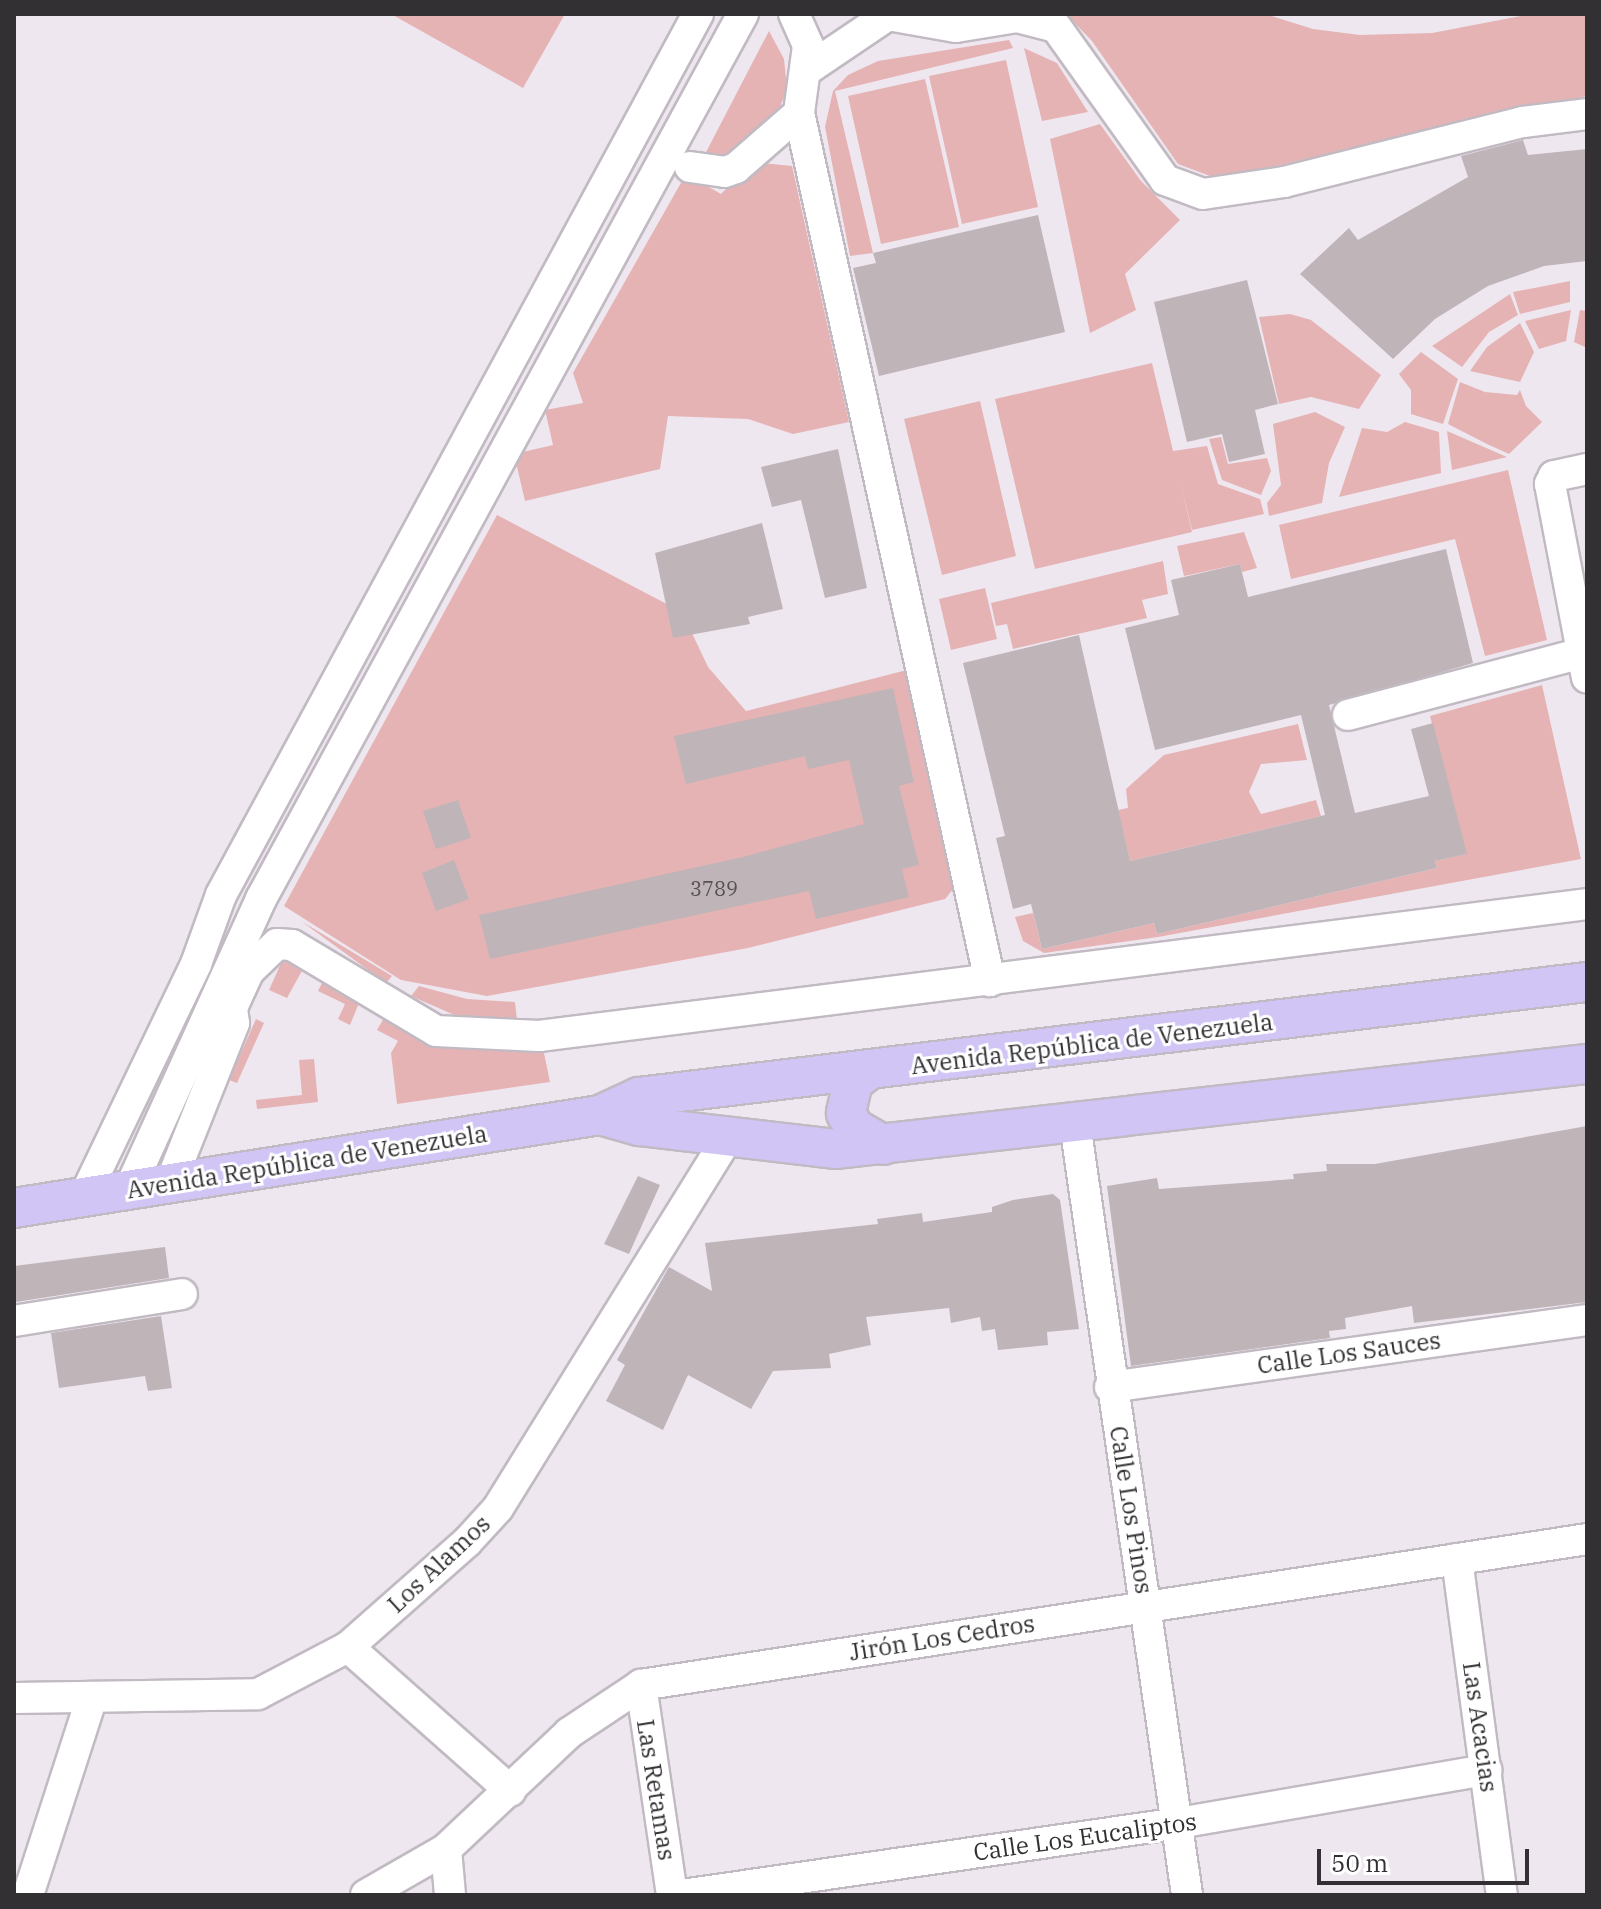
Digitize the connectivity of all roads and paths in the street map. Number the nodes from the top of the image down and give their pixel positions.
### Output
1 (698, 14) edge
2 (743, 14) edge
3 (885, 15) edge
4 (801, 18) edge
5 (805, 71) junction
6 (799, 113) junction
7 (1587, 114) edge
8 (690, 167) dead end
9 (1587, 469) edge
10 (1577, 548) edge
11 (1582, 609) edge
12 (1586, 669) edge
13 (1348, 715) dead end
14 (1587, 904) edge
15 (990, 981) junction
16 (1587, 982) edge
17 (1587, 1064) edge
18 (866, 1072) junction
19 (600, 1115) junction
20 (1075, 1124) junction
21 (728, 1137) junction
22 (884, 1145) junction
23 (170, 1184) junction
24 (129, 1190) junction
25 (84, 1197) junction
26 (14, 1208) edge
27 (182, 1294) dead end
28 (1587, 1320) edge
29 (14, 1321) edge
30 (1110, 1387) junction
31 (1587, 1539) edge
32 (1457, 1559) junction
33 (1147, 1607) junction
34 (348, 1647) junction
35 (641, 1685) junction
36 (92, 1697) junction
37 (14, 1698) edge
38 (1486, 1770) junction
39 (511, 1791) junction
40 (1179, 1823) junction
41 (446, 1849) junction
42 (28, 1895) edge
43 (366, 1895) edge
44 (450, 1895) edge
45 (672, 1895) edge
46 (682, 1895) edge
47 (1187, 1895) edge
48 (1502, 1895) edge

1 - 25 street
2 - 24 street
3 - 5 street
3 - 7 street
4 - 5 street
5 - 6 street
6 - 8 street
6 - 15 street
9 - 10 street
10 - 11 street
11 - 12 street
12 - 13 street
14 - 15 street
15 - 23 street
16 - 18 main road, Avenida República de Venezuela
17 - 20 main road, Avenida República de Venezuela
18 - 19 main road, Avenida República de Venezuela
18 - 22 main road
19 - 21 main road, Avenida República de Venezuela
19 - 23 main road, Avenida República de Venezuela
20 - 22 main road, Avenida República de Venezuela
20 - 30 street, Calle Los Pinos
21 - 22 main road, Avenida República de Venezuela
21 - 34 street, Los Alamos
23 - 24 main road, Avenida República de Venezuela
24 - 25 main road, Avenida República de Venezuela
25 - 26 main road, Avenida República de Venezuela
27 - 29 street
28 - 30 street, Calle Los Sauces
30 - 33 street, Calle Los Pinos
31 - 32 street, Jirón Los Cedros
32 - 33 street, Jirón Los Cedros
32 - 38 street, Las Acacias
33 - 35 street, Jirón Los Cedros
33 - 40 street, Calle Los Pinos
34 - 36 street, Los Alamos
34 - 39 street
35 - 39 street, Jirón Los Cedros
35 - 45 street, Las Retamas
36 - 37 street, Los Alamos
36 - 42 street
38 - 40 street, Calle Los Eucaliptos
38 - 48 street, Las Acacias
39 - 41 street, Jirón Los Cedros
40 - 46 street, Calle Los Eucaliptos
40 - 47 street, Calle Los Pinos
41 - 43 street, Jirón Los Cedros
41 - 44 street

